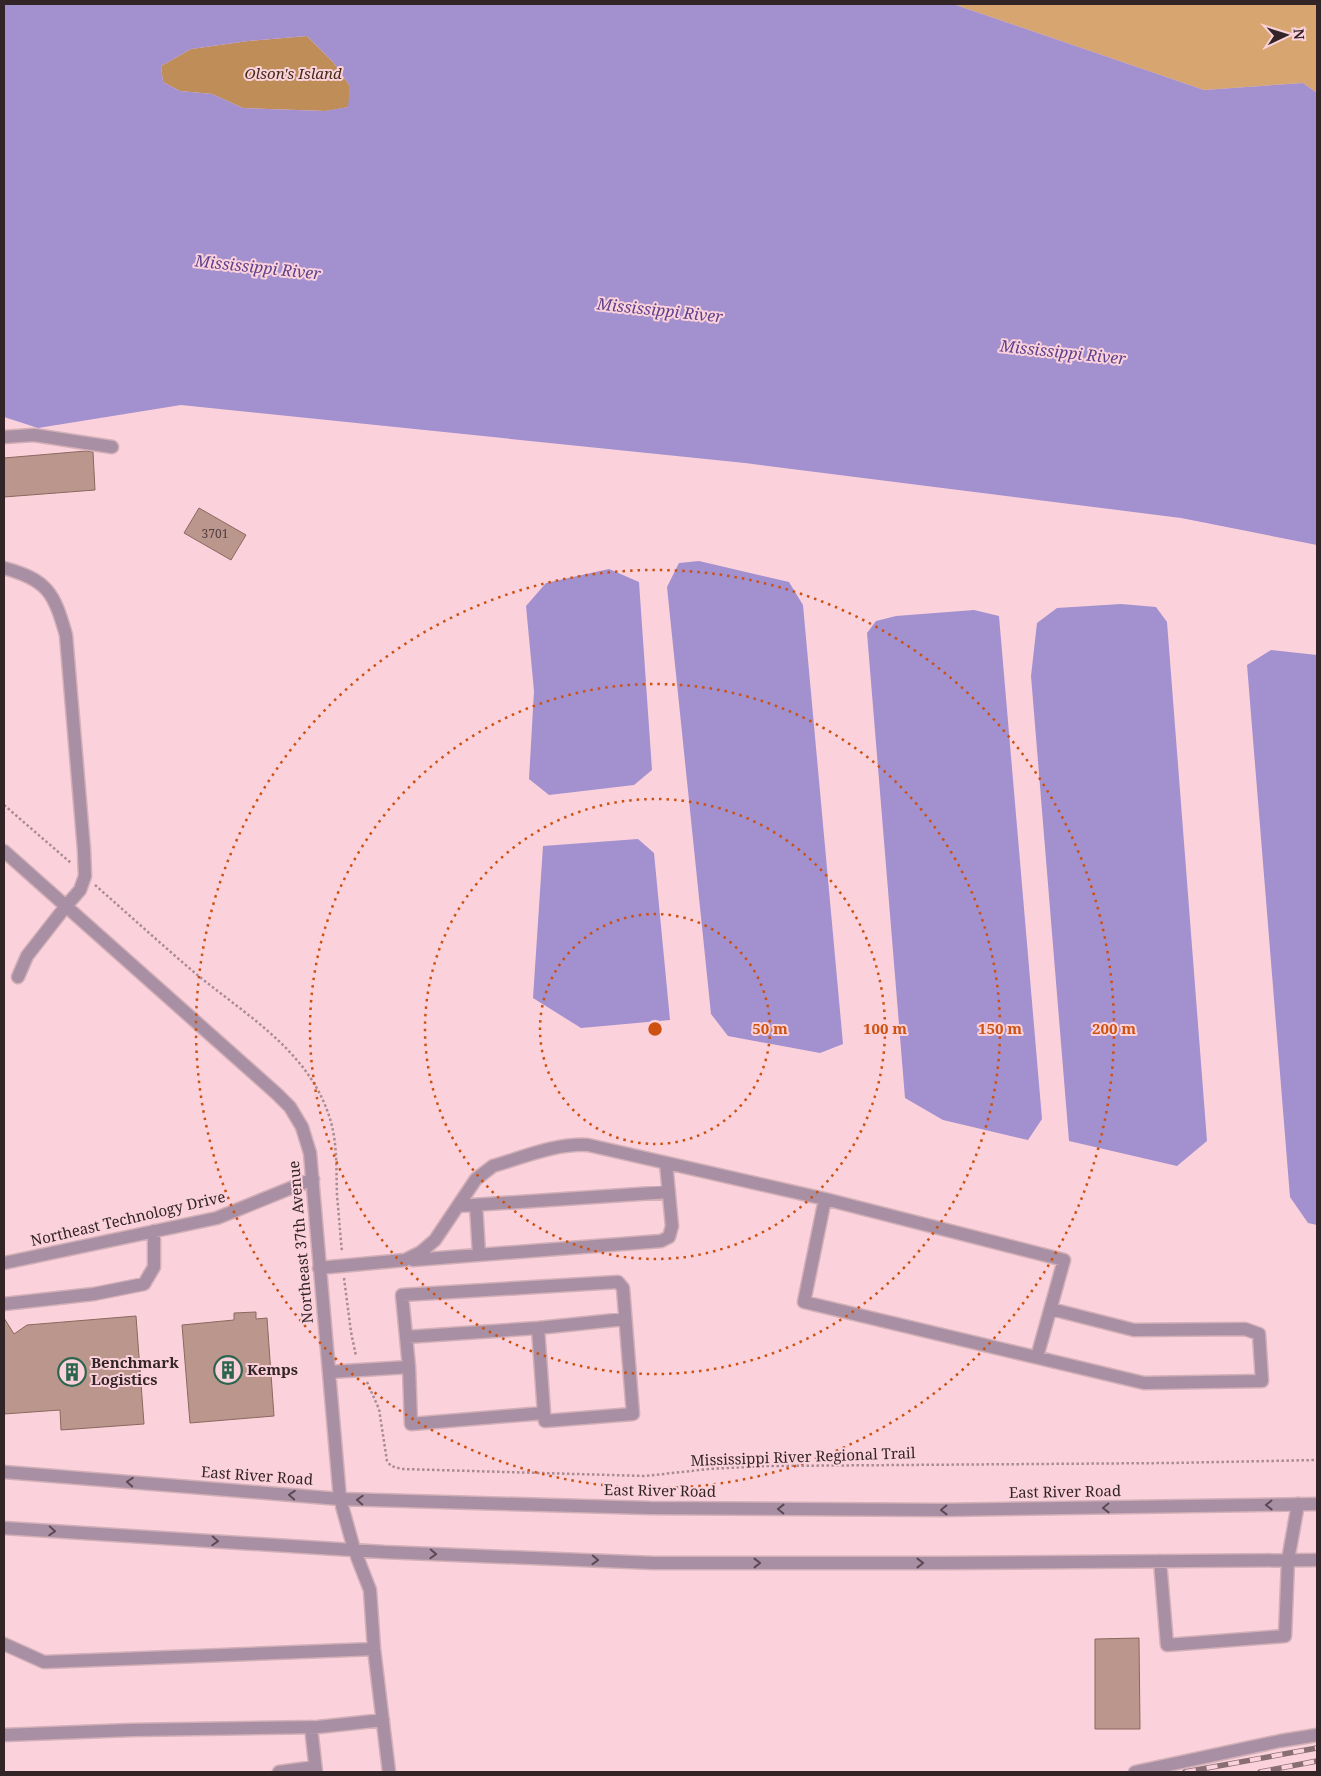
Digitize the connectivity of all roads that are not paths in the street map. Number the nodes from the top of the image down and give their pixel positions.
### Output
1 (4, 437) edge
2 (112, 447) dead end
3 (4, 568) edge
4 (4, 851) edge
5 (66, 906) junction
6 (18, 977) dead end
7 (666, 1163) junction
8 (313, 1179) junction
9 (669, 1192) junction
10 (825, 1199) junction
11 (476, 1205) junction
12 (458, 1206) junction
13 (154, 1231) junction
14 (479, 1254) junction
15 (405, 1260) junction
16 (4, 1263) edge
17 (319, 1268) junction
18 (4, 1304) edge
19 (1051, 1309) junction
20 (626, 1319) junction
21 (538, 1328) junction
22 (406, 1337) junction
23 (1037, 1357) junction
24 (408, 1367) junction
25 (328, 1372) junction
26 (544, 1414) junction
27 (4, 1472) edge
28 (340, 1499) junction
29 (1298, 1504) junction
30 (1317, 1504) edge
31 (4, 1528) edge
32 (354, 1549) junction
33 (1288, 1560) junction
34 (1317, 1560) edge
35 (1160, 1562) junction
36 (4, 1644) edge
37 (374, 1648) junction
38 (382, 1720) junction
39 (311, 1727) junction
40 (4, 1735) edge
41 (1317, 1735) edge
42 (315, 1769) edge
43 (279, 1772) edge
44 (389, 1772) edge
45 (1135, 1772) edge

1 - 2 street
3 - 5 street
4 - 5 street, Northeast 37th Avenue
5 - 6 street
5 - 8 street, Northeast 37th Avenue
7 - 9 street
7 - 10 street
7 - 12 street
8 - 13 street, Northeast Technology Drive
8 - 17 street, Northeast 37th Avenue
9 - 11 street
9 - 14 street
10 - 19 street
10 - 23 street
11 - 12 street
11 - 14 street
12 - 15 street
13 - 16 street, Northeast Technology Drive
13 - 18 street
14 - 15 street
15 - 17 street
17 - 25 street, Northeast 37th Avenue
19 - 23 street
19 - 23 street
20 - 21 street
20 - 22 street
20 - 26 street
21 - 22 street
21 - 26 street
22 - 24 street
24 - 25 street
24 - 26 street
25 - 28 street, Northeast 37th Avenue
28 -> 27 street, East River Road
29 -> 28 street, East River Road
28 - 32 street, Northeast 37th Avenue
29 - 30 street, East River Road
29 - 33 street
31 -> 32 street
32 -> 35 street
32 - 37 street, Northeast 37th Avenue
33 - 34 street
33 - 35 street
33 - 35 street
36 - 37 street
37 - 38 street, Northeast 37th Avenue
38 - 39 street
38 - 44 street, Northeast 37th Avenue
39 - 40 street
39 - 42 street
41 - 45 street
42 - 43 street

